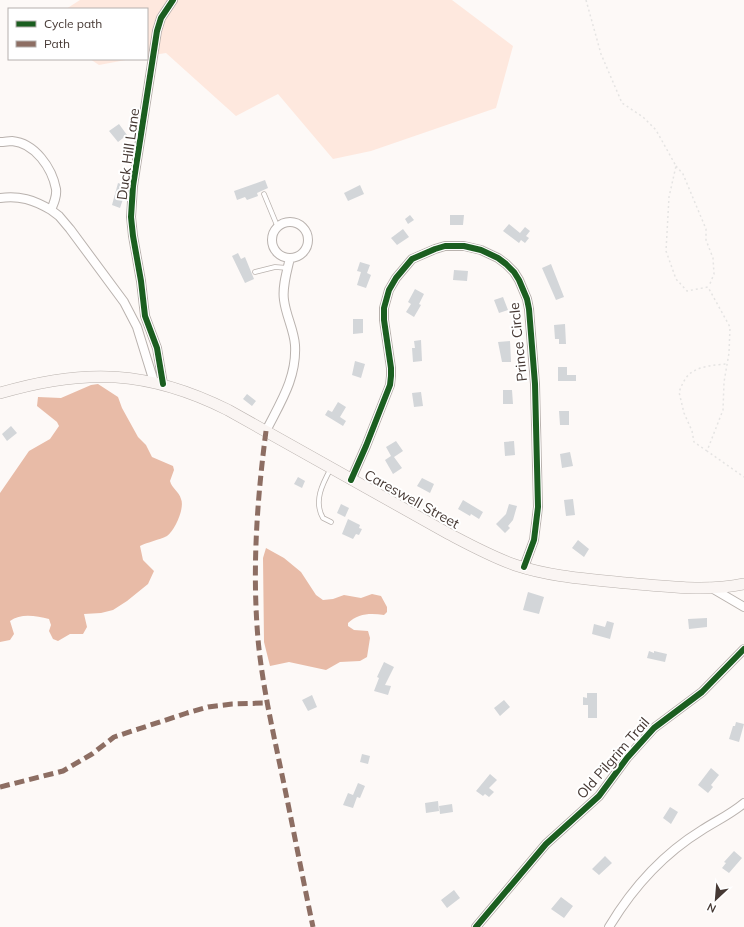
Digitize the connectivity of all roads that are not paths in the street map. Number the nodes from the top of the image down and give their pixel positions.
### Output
1 (173, 0) edge
2 (0, 142) edge
3 (264, 194) dead end
4 (0, 198) edge
5 (50, 210) junction
6 (278, 226) junction
7 (290, 258) junction
8 (288, 268) junction
9 (256, 272) dead end
10 (158, 383) junction
11 (0, 392) edge
12 (266, 431) junction
13 (331, 467) junction
14 (351, 480) junction
15 (331, 522) dead end
16 (524, 568) junction
17 (744, 584) edge
18 (710, 587) junction
19 (744, 607) edge
20 (744, 649) edge
21 (744, 803) edge
22 (476, 927) edge
23 (610, 927) edge

1 - 10 street, Duck Hill Lane
2 - 5 street
3 - 6 lane
4 - 5 street
5 - 10 street
6 - 7 street
6 - 7 street
7 - 8 street
8 - 9 lane
8 - 12 street
10 - 11 main road, Careswell Street
10 - 12 main road, Careswell Street
12 - 13 main road, Careswell Street
13 - 14 main road, Careswell Street
13 - 15 lane
14 - 16 main road, Careswell Street
14 - 16 street, Prince Circle
16 - 18 main road, Careswell Street
17 - 18 main road, Careswell Street
18 - 19 street
20 - 22 street, Old Pilgrim Trail
21 - 23 street

